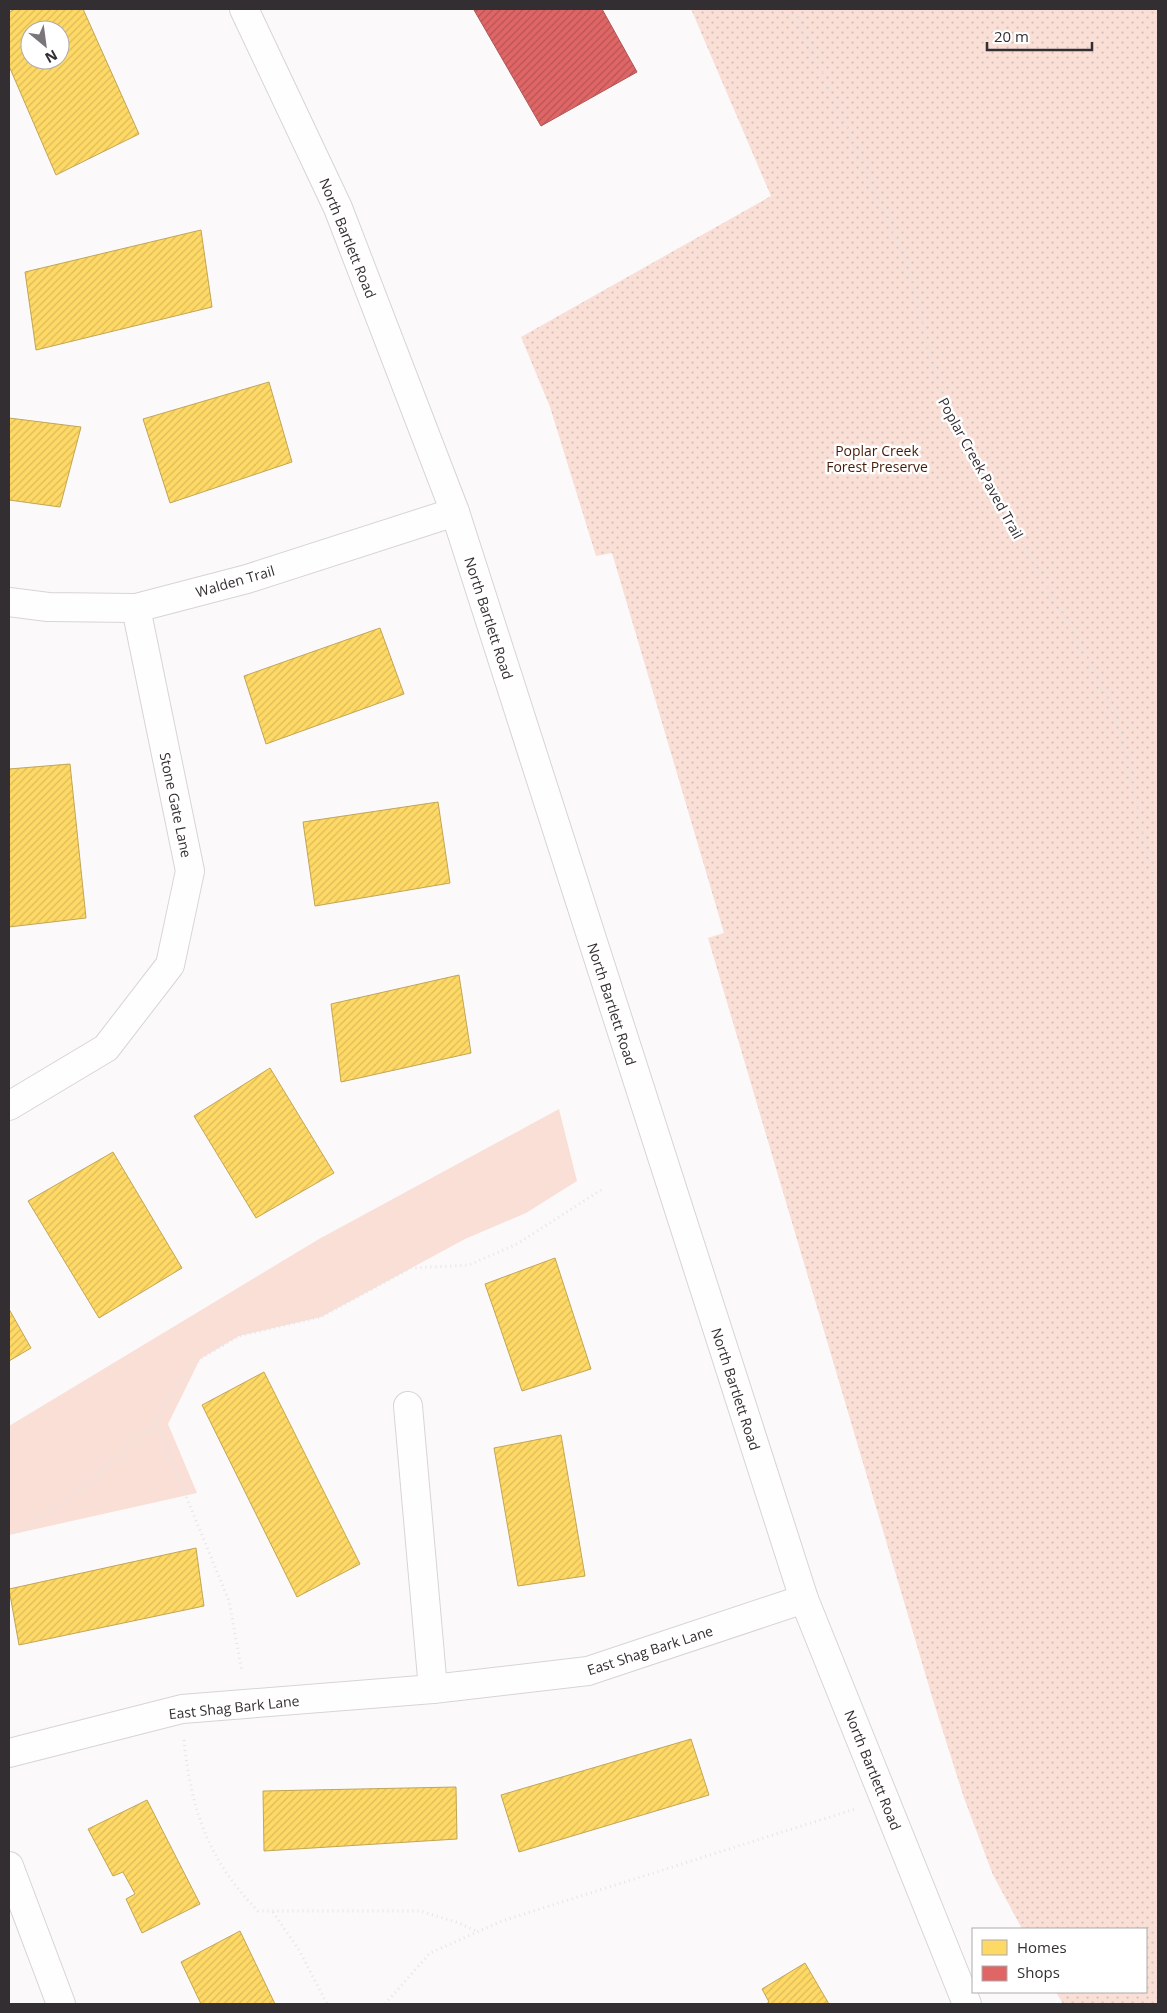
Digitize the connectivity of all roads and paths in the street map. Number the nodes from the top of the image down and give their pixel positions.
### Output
1 (244, 9) edge
2 (792, 9) edge
3 (455, 512) junction
4 (9, 602) edge
5 (136, 608) junction
6 (1158, 898) edge
7 (9, 1106) edge
8 (601, 1190) dead end
9 (408, 1406) dead end
10 (156, 1423) junction
11 (9, 1534) edge
12 (804, 1599) junction
13 (433, 1689) junction
14 (246, 1704) junction
15 (182, 1709) junction
16 (9, 1752) edge
17 (885, 1800) junction
18 (9, 1866) edge
19 (272, 1912) junction
20 (478, 1932) junction
21 (61, 2004) edge
22 (326, 2004) edge
23 (384, 2004) edge
24 (967, 2004) edge

1 - 3 street, North Bartlett Road
2 - 6 path, Poplar Creek Paved Trail
3 - 5 street, Walden Trail
3 - 12 street, North Bartlett Road
4 - 5 street, Walden Trail
5 - 7 street, Stone Gate Lane
8 - 10 path
9 - 13 street
10 - 11 path
10 - 14 path
12 - 13 street, East Shag Bark Lane
12 - 17 street, North Bartlett Road
13 - 14 street, East Shag Bark Lane
14 - 15 street, East Shag Bark Lane
15 - 16 street, East Shag Bark Lane
15 - 19 path
17 - 20 path
17 - 24 street, North Bartlett Road
18 - 21 street
19 - 20 path
19 - 22 path
20 - 23 path

